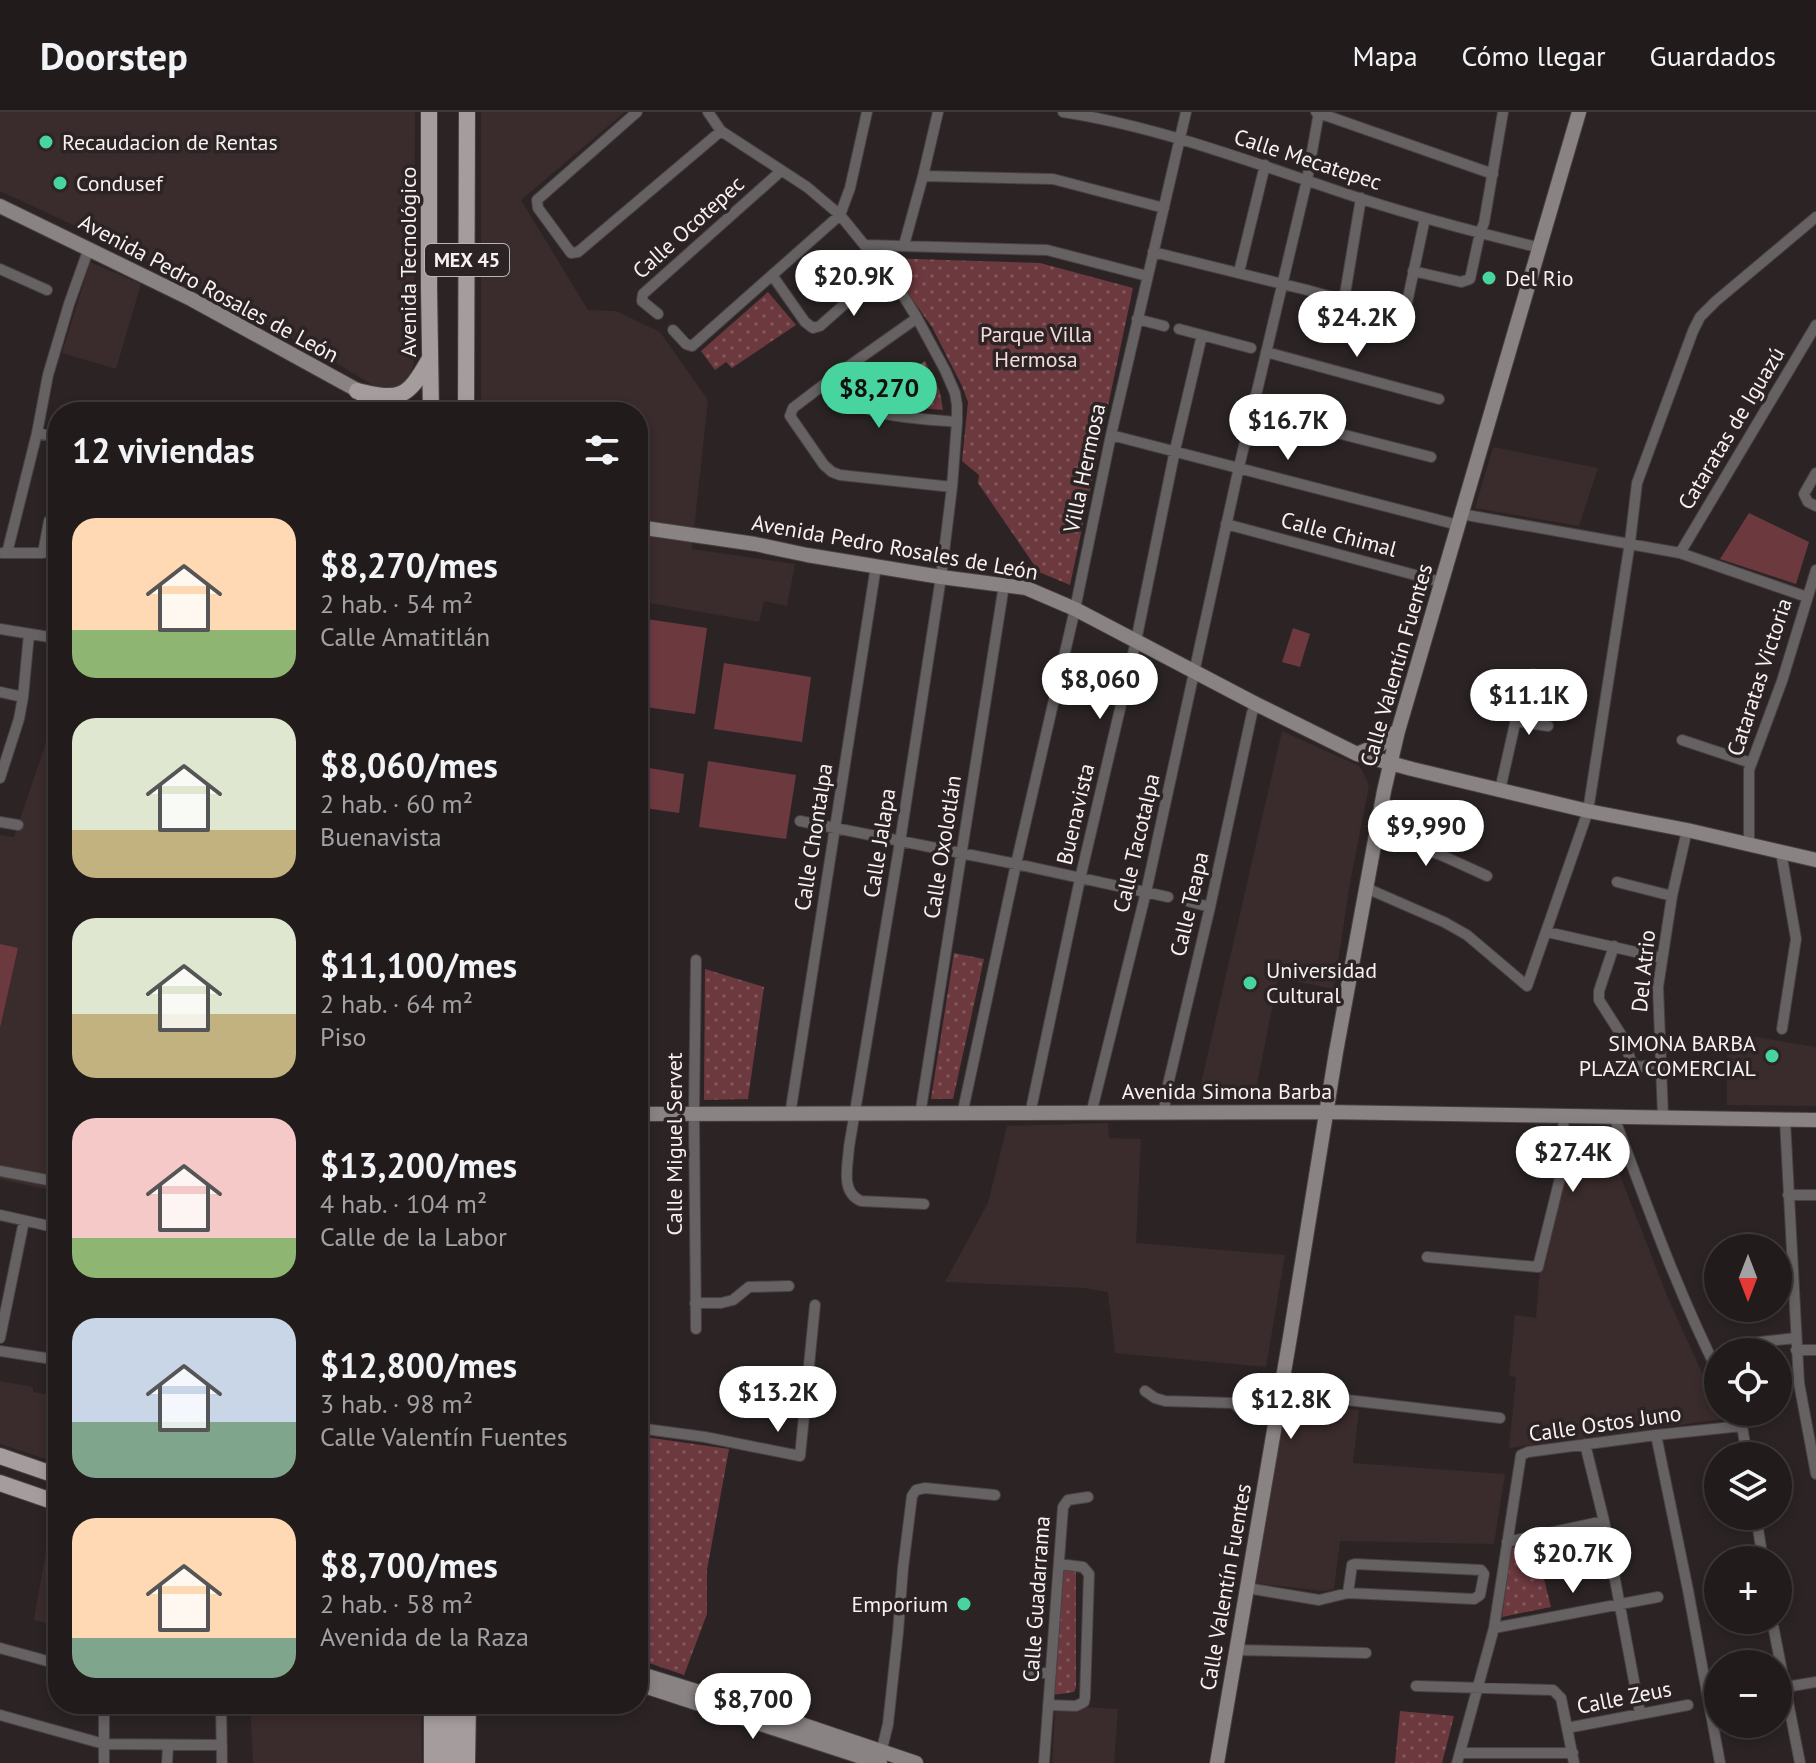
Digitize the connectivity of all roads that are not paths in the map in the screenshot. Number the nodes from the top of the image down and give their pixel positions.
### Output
1 (429, 112) edge
2 (467, 112) edge
3 (637, 112) edge
4 (708, 112) edge
5 (867, 112) edge
6 (938, 112) edge
7 (1063, 112) edge
8 (1186, 112) edge
9 (1318, 112) edge
10 (1503, 112) edge
11 (1579, 112) edge
12 (721, 131) junction
13 (1180, 140) junction
14 (1265, 165) junction
15 (781, 171) junction
16 (1493, 174) junction
17 (923, 176) junction
18 (1307, 180) junction
19 (1361, 198) junction
20 (0, 206) edge
21 (1164, 208) junction
22 (840, 215) junction
23 (1816, 217) edge
24 (1425, 218) junction
25 (1480, 233) junction
26 (865, 245) junction
27 (904, 245) junction
28 (89, 248) junction
29 (1539, 249) junction
30 (1153, 252) junction
31 (0, 269) edge
32 (884, 269) junction
33 (1413, 271) junction
34 (1239, 272) junction
35 (772, 275) junction
36 (1147, 276) junction
37 (1282, 283) junction
38 (47, 290) dead end
39 (1344, 300) junction
40 (658, 314) dead end
41 (917, 318) junction
42 (1137, 319) junction
43 (1816, 325) edge
44 (1164, 326) dead end
45 (1179, 329) dead end
46 (673, 330) dead end
47 (1202, 335) junction
48 (1251, 348) dead end
49 (1266, 352) junction
50 (430, 359) junction
51 (839, 373) junction
52 (357, 391) junction
53 (1439, 399) dead end
54 (372, 402) edge
55 (378, 402) edge
56 (431, 402) edge
57 (466, 402) edge
58 (1251, 411) junction
59 (957, 422) junction
60 (37, 433) junction
61 (48, 435) edge
62 (1111, 435) junction
63 (1175, 450) junction
64 (1431, 457) dead end
65 (1239, 467) junction
66 (1816, 473) edge
67 (952, 487) junction
68 (1816, 506) edge
69 (1460, 519) junction
70 (1226, 524) junction
71 (48, 526) edge
72 (648, 528) edge
73 (1630, 542) junction
74 (3, 553) edge
75 (1680, 553) junction
76 (876, 566) junction
77 (1816, 570) edge
78 (941, 577) junction
79 (1441, 582) junction
80 (1004, 585) junction
81 (1807, 597) junction
82 (1075, 609) junction
83 (0, 629) edge
84 (29, 634) junction
85 (48, 637) edge
86 (1136, 641) junction
87 (1195, 671) junction
88 (1555, 679) dead end
89 (0, 692) edge
90 (23, 697) junction
91 (1256, 704) junction
92 (1515, 721) junction
93 (1548, 726) dead end
94 (1397, 735) junction
95 (1682, 740) dead end
96 (1357, 754) junction
97 (4, 756) edge
98 (1751, 763) junction
99 (1390, 764) junction
100 (1412, 769) junction
101 (0, 778) edge
102 (1500, 790) junction
103 (1384, 791) junction
104 (1588, 811) junction
105 (800, 821) dead end
106 (0, 822) edge
107 (18, 825) dead end
108 (835, 827) junction
109 (1687, 830) junction
110 (1376, 833) junction
111 (900, 842) junction
112 (1749, 845) junction
113 (1781, 852) junction
114 (962, 854) junction
115 (1816, 860) edge
116 (1016, 864) junction
117 (1487, 876) dead end
118 (1080, 879) junction
119 (1617, 882) dead end
120 (1366, 888) junction
121 (1146, 892) junction
122 (1672, 896) junction
123 (1168, 897) dead end
124 (1187, 901) dead end
125 (1210, 907) junction
126 (1547, 932) junction
127 (1614, 946) junction
128 (1662, 958) junction
129 (696, 960) dead end
130 (1782, 1029) dead end
131 (1660, 1062) junction
132 (1326, 1112) junction
133 (1164, 1113) junction
134 (648, 1114) edge
135 (694, 1114) junction
136 (855, 1114) junction
137 (1030, 1114) junction
138 (1091, 1114) junction
139 (790, 1115) junction
140 (920, 1115) junction
141 (962, 1115) junction
142 (1564, 1116) junction
143 (1614, 1117) junction
144 (1663, 1117) junction
145 (1785, 1120) junction
146 (1816, 1120) edge
147 (0, 1171) edge
148 (48, 1180) edge
149 (1788, 1195) junction
150 (1816, 1195) edge
151 (924, 1204) dead end
152 (0, 1215) edge
153 (24, 1221) junction
154 (48, 1226) edge
155 (1427, 1257) dead end
156 (789, 1286) dead end
157 (5, 1292) edge
158 (695, 1303) junction
159 (815, 1305) dead end
160 (696, 1329) dead end
161 (0, 1338) edge
162 (1704, 1344) edge
163 (1792, 1344) edge
164 (1796, 1344) junction
165 (1816, 1350) edge
166 (0, 1351) edge
167 (48, 1358) edge
168 (1145, 1391) dead end
169 (1278, 1402) junction
170 (1500, 1418) dead end
171 (1742, 1426) joint
172 (648, 1429) edge
173 (1656, 1435) junction
174 (1745, 1442) edge
175 (1585, 1444) junction
176 (0, 1456) edge
177 (48, 1473) edge
178 (1816, 1474) edge
179 (0, 1483) edge
180 (995, 1495) dead end
181 (1088, 1497) dead end
182 (48, 1500) edge
183 (1604, 1521) junction
184 (1507, 1542) junction
185 (1059, 1564) junction
186 (1247, 1588) junction
187 (1348, 1593) junction
188 (1658, 1597) dead end
189 (1618, 1603) junction
190 (1494, 1628) junction
191 (0, 1648) edge
192 (1237, 1650) junction
193 (1366, 1653) dead end
194 (1704, 1660) edge
195 (48, 1661) edge
196 (1033, 1673) dead end
197 (1051, 1673) junction
198 (648, 1677) edge
199 (1816, 1682) edge
200 (1416, 1686) dead end
201 (1792, 1686) edge
202 (648, 1687) edge
203 (1477, 1687) junction
204 (1048, 1705) junction
205 (1688, 1705) dead end
206 (1640, 1713) junction
207 (104, 1714) edge
208 (221, 1714) edge
209 (432, 1714) edge
210 (445, 1714) edge
211 (456, 1714) edge
212 (468, 1714) edge
213 (0, 1715) edge
214 (1567, 1728) junction
215 (1792, 1731) edge
216 (1717, 1738) edge
217 (104, 1744) junction
218 (222, 1745) junction
219 (168, 1746) junction
220 (1458, 1758) edge
221 (1574, 1758) edge
222 (880, 1759) edge
223 (907, 1762) edge
224 (104, 1763) edge
225 (167, 1763) edge
226 (222, 1763) edge
227 (432, 1763) edge
228 (444, 1763) edge
229 (455, 1763) edge
230 (467, 1763) edge
231 (1044, 1763) edge
232 (1217, 1763) edge
233 (1720, 1763) edge
234 (1800, 1763) edge

1 - 50 main road, Avenida Tecnológico / MEX 45
2 - 57 main road, MEX 45
3 - 12 street
4 - 12 street
5 - 22 street
6 - 17 street
7 - 13 street, Calle Mecatepec
8 - 13 street, Villa Hermosa
9 - 16 street
9 - 18 street, Calle Tacotalpa
10 - 16 street
11 - 29 main road, Calle Valentín Fuentes
12 - 15 street, Calle Jalapa
13 - 14 street, Calle Mecatepec
13 - 21 street, Villa Hermosa
14 - 18 street, Calle Mecatepec
14 - 34 street
15 - 22 street, Calle Jalapa
15 - 40 street, Calle Ocotepec
16 - 25 street
17 - 21 street
17 - 27 street
18 - 19 street, Calle Mecatepec
18 - 37 street, Calle Tacotalpa
19 - 24 street, Calle Mecatepec
19 - 39 street
20 - 28 main road, Avenida Pedro Rosales de León
21 - 30 street, Villa Hermosa
22 - 26 street, Calle Jalapa
22 - 35 street
23 - 73 street
24 - 25 street, Calle Mecatepec
24 - 33 street
25 - 29 street, Calle Mecatepec
25 - 33 street
26 - 27 street
26 - 32 street, Calle Jalapa
27 - 36 street
28 - 52 main road, Avenida Pedro Rosales de León
28 - 60 street
29 - 69 main road, Calle Valentín Fuentes
30 - 34 street
30 - 36 street, Villa Hermosa
31 - 38 street
32 - 35 street
32 - 41 street, Calle Jalapa
33 - 39 street
34 - 37 street
35 - 46 street
36 - 42 street, Villa Hermosa
37 - 39 street
37 - 49 street, Calle Tacotalpa
41 - 51 street
41 - 59 street, Calle Jalapa
42 - 44 street
42 - 62 street, Villa Hermosa
43 - 75 street, Cataratas de Iguazú
45 - 47 street
47 - 48 street
47 - 63 street, Buenavista
49 - 53 street
49 - 58 street, Calle Tacotalpa
50 - 52 main road
50 - 56 main road, Avenida Tecnológico / MEX 45
51 - 59 street
51 - 67 street
52 - 54 main road
52 - 55 main road, Avenida Pedro Rosales de León
58 - 64 street
58 - 65 street, Calle Tacotalpa
59 - 67 street, Calle Jalapa
60 - 61 street
60 - 74 street
62 - 63 street
62 - 82 street, Villa Hermosa
63 - 65 street
63 - 86 street, Buenavista
65 - 69 street
65 - 70 street, Calle Tacotalpa
66 - 68 street
67 - 78 street, Calle Jalapa
69 - 73 street
69 - 79 main road, Calle Valentín Fuentes
70 - 79 street, Calle Chimal
70 - 87 street, Calle Tacotalpa
71 - 74 street
72 - 76 main road, Avenida Pedro Rosales de León
73 - 75 street
73 - 104 street
75 - 81 street
76 - 78 main road, Avenida Pedro Rosales de León
76 - 108 street, Calle Chontalpa
77 - 81 street, Cataratas Victoria
78 - 80 main road, Avenida Pedro Rosales de León
78 - 111 street, Calle Jalapa
79 - 94 main road, Calle Valentín Fuentes
80 - 82 main road, Avenida Pedro Rosales de León
80 - 114 street, Calle Oxolotlán
81 - 98 street, Cataratas Victoria
82 - 86 main road, Avenida Pedro Rosales de León
82 - 116 street, Villa Hermosa
83 - 84 street
84 - 85 street
84 - 90 street
86 - 87 main road, Avenida Pedro Rosales de León
86 - 118 street, Buenavista
87 - 91 main road, Avenida Pedro Rosales de León
87 - 121 street, Calle Tacotalpa
88 - 92 street
89 - 90 street
90 - 97 street
91 - 96 main road, Avenida Pedro Rosales de León
91 - 125 street, Calle Teapa
92 - 93 street
92 - 102 street
94 - 96 main road
94 - 99 main road, Calle Valentín Fuentes
94 - 100 main road
95 - 98 street
96 - 99 main road, Avenida Pedro Rosales de León
96 - 103 main road
97 - 101 street
98 - 112 street, Cataratas Victoria
99 - 100 main road, Avenida Pedro Rosales de León
99 - 103 main road, Calle Valentín Fuentes
100 - 102 main road, Avenida Pedro Rosales de León
102 - 104 main road, Avenida Pedro Rosales de León
103 - 110 main road, Calle Valentín Fuentes
104 - 109 main road, Avenida Pedro Rosales de León
104 - 126 street
105 - 108 street
106 - 107 street
108 - 111 street
108 - 139 street, Calle Chontalpa
109 - 112 main road, Avenida Pedro Rosales de León
109 - 122 street, Del Atrio
110 - 117 street
110 - 120 main road, Calle Valentín Fuentes
111 - 114 street
111 - 136 street, Calle Jalapa
112 - 113 main road, Avenida Pedro Rosales de León
113 - 115 main road, Avenida Pedro Rosales de León
113 - 130 street
114 - 116 street
114 - 140 street, Calle Oxolotlán
116 - 118 street
116 - 141 street, Villa Hermosa
118 - 121 street
118 - 137 street, Buenavista
119 - 122 street
120 - 126 street
120 - 132 main road, Calle Valentín Fuentes
121 - 123 street
121 - 138 street, Calle Tacotalpa
122 - 128 street, Del Atrio
124 - 125 street
125 - 133 street, Calle Teapa
126 - 127 street
127 - 128 street
127 - 131 street
128 - 131 street, Del Atrio
129 - 135 street, Calle Miguel Servet
131 - 144 street, Del Atrio
132 - 133 main road, Avenida Simona Barba
132 - 142 main road, Avenida Simona Barba
132 - 169 main road, Calle Valentín Fuentes
133 - 138 main road, Avenida Simona Barba
134 - 135 main road, Avenida Simona Barba
135 - 139 main road, Avenida Simona Barba
135 - 158 street, Calle Miguel Servet
136 - 139 main road, Avenida Simona Barba
136 - 140 main road, Avenida Simona Barba
136 - 151 street, Calle Jalapa
137 - 138 main road, Avenida Simona Barba
137 - 141 main road, Avenida Simona Barba
140 - 141 main road, Avenida Simona Barba
142 - 143 main road, Avenida Simona Barba
142 - 155 street
143 - 144 main road, Avenida Simona Barba
143 - 162 street
144 - 145 main road, Avenida Simona Barba
145 - 146 main road, Avenida Simona Barba
145 - 149 street
147 - 148 street
149 - 150 street
149 - 164 street
152 - 153 street
153 - 154 street
153 - 157 street
156 - 158 street
157 - 161 street
158 - 160 street, Calle Miguel Servet
159 - 172 street
163 - 164 street
164 - 165 street
164 - 178 street
166 - 167 street
168 - 169 street
169 - 170 street
169 - 186 main road, Calle Valentín Fuentes
171 - 173 street, Calle Ostos Juno
171 - 174 street
173 - 175 street, Calle Ostos Juno
173 - 194 street
175 - 183 street
175 - 184 street, Calle Ostos Juno
176 - 177 main road
179 - 182 main road
180 - 222 street
181 - 185 street, Calle Guadarrama
183 - 184 street
183 - 189 street
184 - 190 street
185 - 197 street, Calle Guadarrama
185 - 204 street
186 - 187 street
186 - 192 main road, Calle Valentín Fuentes
187 - 187 street
188 - 189 street
189 - 190 street
189 - 206 street
190 - 203 street
191 - 195 street
192 - 193 street
192 - 232 main road, Calle Valentín Fuentes
196 - 197 street
197 - 204 street, Calle Guadarrama
198 - 222 main road
199 - 201 street
200 - 203 street
202 - 222 main road
203 - 214 street
203 - 220 street
204 - 231 street, Calle Guadarrama
205 - 206 street, Calle Zeus
206 - 214 street, Calle Zeus
207 - 217 street
208 - 218 street
209 - 227 main road
210 - 228 main road
211 - 229 main road
212 - 230 main road
213 - 217 street
214 - 221 street
215 - 234 street
216 - 233 street
217 - 219 street
217 - 224 street
218 - 219 street
218 - 226 street
219 - 225 street
220 - 221 street
222 - 223 main road

